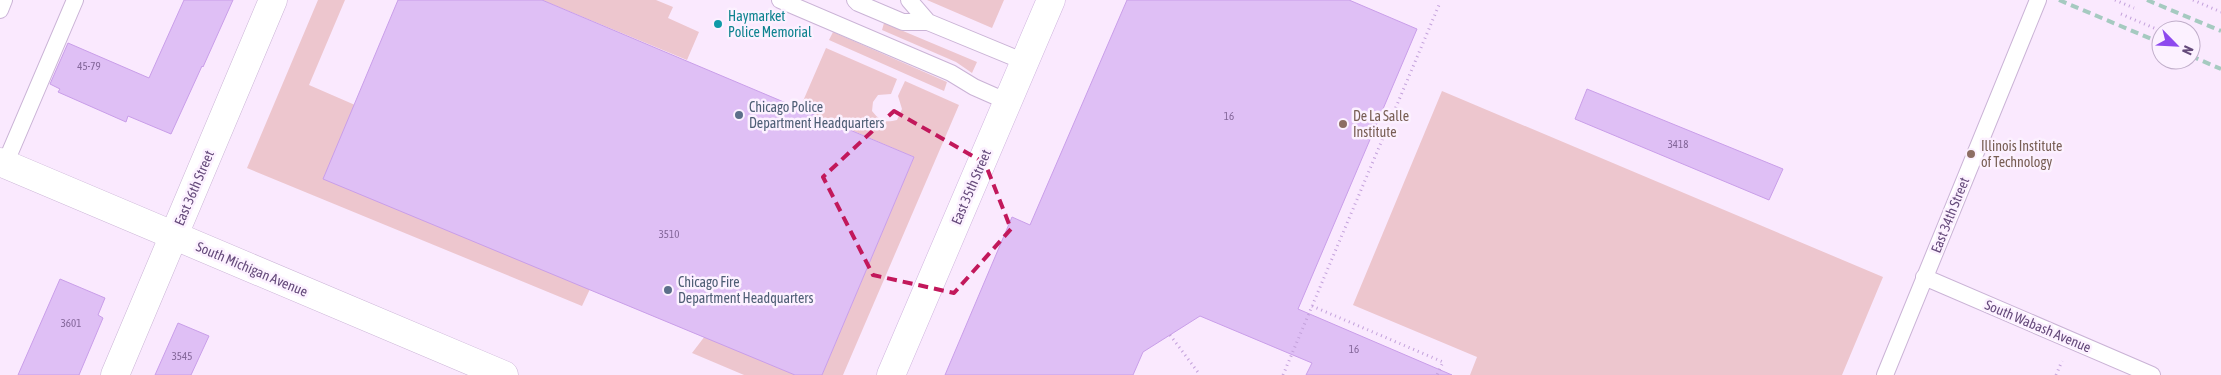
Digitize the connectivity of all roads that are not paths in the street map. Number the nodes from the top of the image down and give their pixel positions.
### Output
1 (4, 0) edge
2 (75, 0) edge
3 (273, 0) edge
4 (780, 0) edge
5 (855, 0) edge
6 (909, 0) edge
7 (1051, 0) edge
8 (2038, 0) edge
9 (797, 4) edge
10 (0, 10) edge
11 (928, 22) junction
12 (1025, 62) junction
13 (1008, 102) junction
14 (2, 163) edge
15 (174, 235) junction
16 (1924, 277) junction
17 (115, 375) edge
18 (504, 375) edge
19 (891, 375) edge
20 (1885, 375) edge
21 (2152, 375) edge

1 - 10 lane
2 - 14 lane
3 - 15 street, East 36th Street
4 - 9 lane
5 - 11 lane
6 - 11 lane
7 - 12 street, East 35th Street
8 - 16 lane, East 34th Street
9 - 13 lane
11 - 12 lane
12 - 13 street, East 35th Street
13 - 19 street, East 35th Street
14 - 15 street, South Michigan Avenue
15 - 17 street, East 36th Street
15 - 18 street, South Michigan Avenue
16 - 20 lane, East 34th Street
16 - 21 lane, South Wabash Avenue

